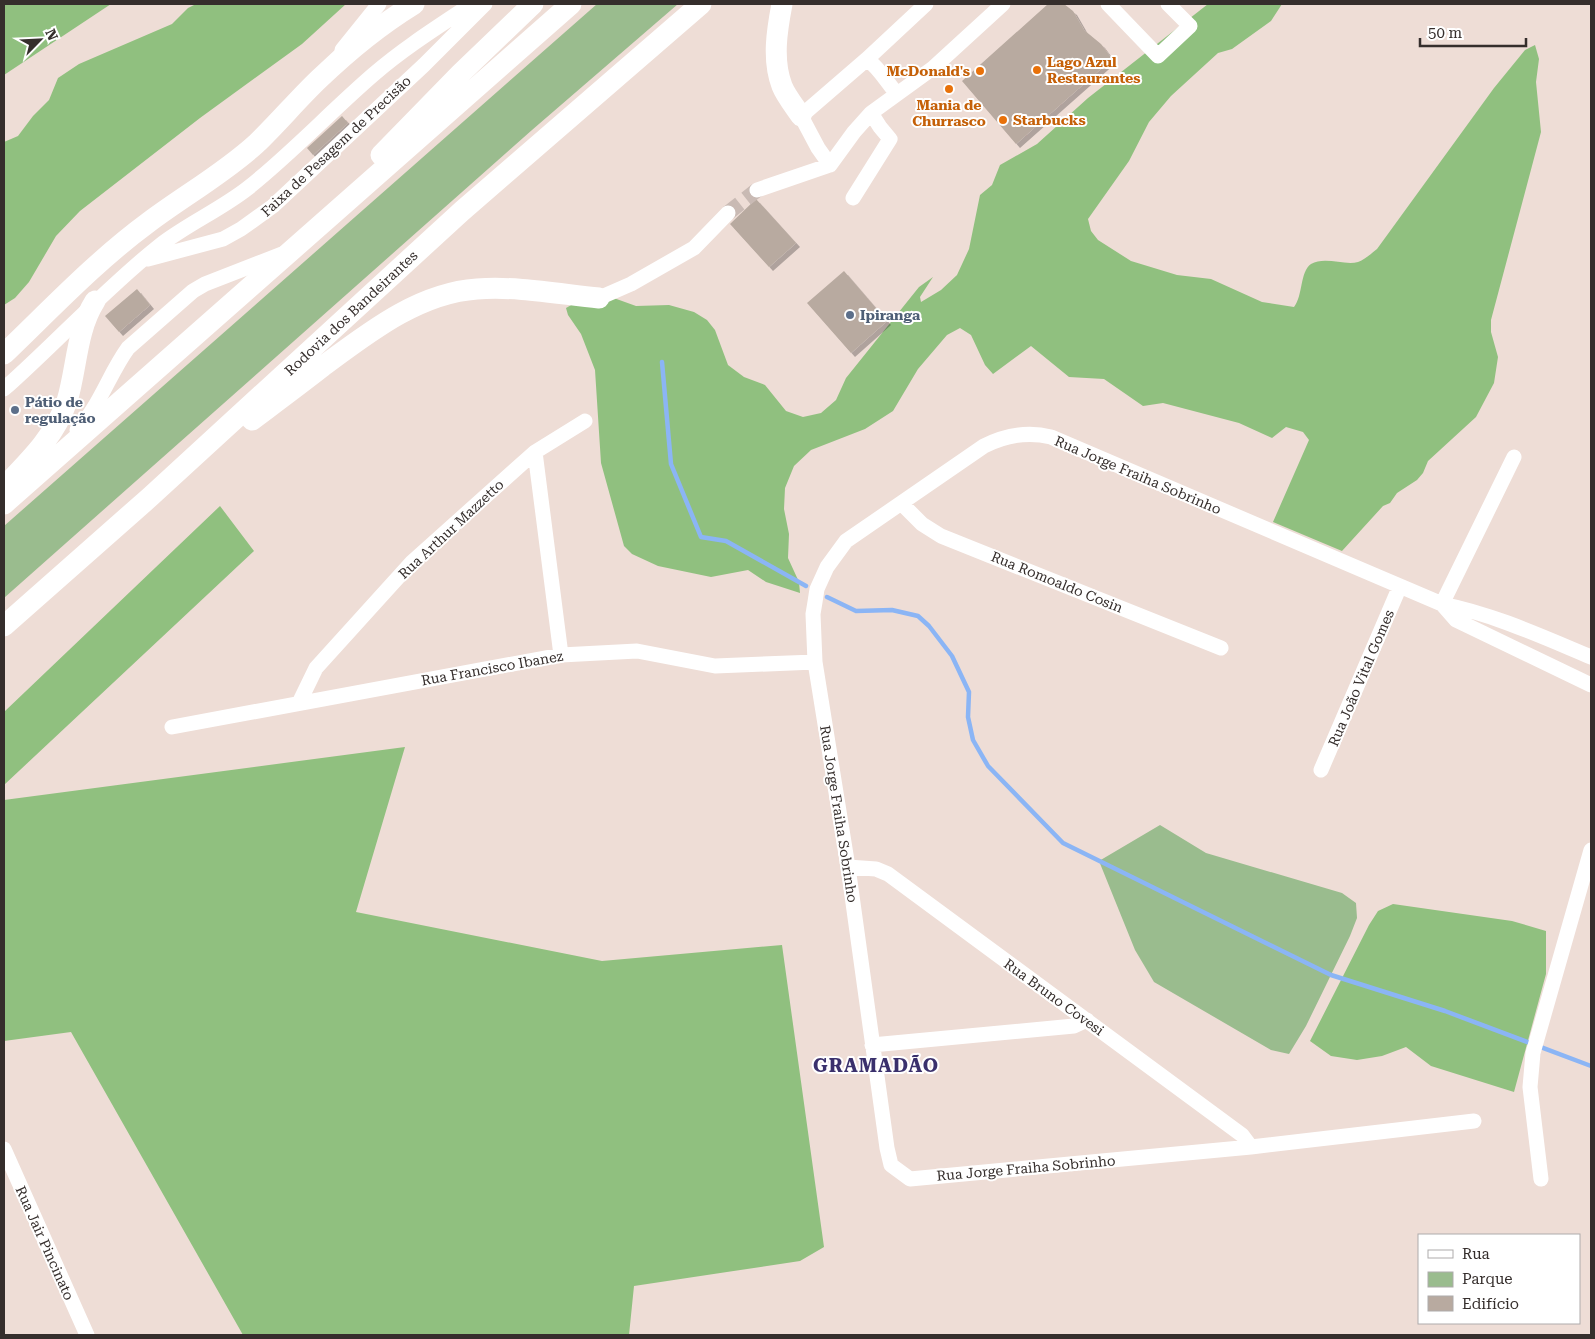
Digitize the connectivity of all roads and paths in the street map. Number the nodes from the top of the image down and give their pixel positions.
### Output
1 (379, 4) edge
2 (414, 4) edge
3 (472, 4) edge
4 (485, 4) edge
5 (533, 4) edge
6 (571, 4) edge
7 (701, 4) edge
8 (782, 4) edge
9 (926, 4) edge
10 (1003, 4) edge
11 (1108, 4) edge
12 (1168, 4) edge
13 (986, 9) edge
14 (866, 58) junction
15 (320, 78) junction
16 (897, 94) junction
17 (871, 113) junction
18 (801, 116) junction
19 (830, 165) junction
20 (757, 190) tunnel mouth
21 (853, 198) dead end
22 (728, 213) tunnel mouth
23 (290, 251) junction
24 (137, 264) junction
25 (599, 298) joint
26 (95, 301) junction
27 (4, 354) edge
28 (4, 390) edge
29 (585, 421) dead end
30 (535, 452) junction
31 (1514, 456) dead end
32 (29, 482) junction
33 (4, 488) edge
34 (150, 497) junction
35 (901, 503) junction
36 (4, 504) edge
37 (1400, 586) junction
38 (1442, 604) junction
39 (4, 626) edge
40 (1221, 648) dead end
41 (561, 655) junction
42 (1591, 657) edge
43 (815, 662) junction
44 (1591, 685) edge
45 (299, 703) junction
46 (172, 727) dead end
47 (1321, 770) dead end
48 (1591, 850) edge
49 (848, 867) junction
50 (1087, 1020) junction
51 (872, 1045) junction
52 (1474, 1121) dead end
53 (1250, 1147) junction
54 (4, 1150) edge
55 (1541, 1179) dead end
56 (10, 1181) edge
57 (87, 1335) edge

1 - 15 street
2 - 15 highway
3 - 24 street, Faixa de Pesagem de Precisão
4 - 24 street, Faixa de Pesagem de Precisão
5 - 23 highway
6 - 23 highway
7 - 34 highway, Rodovia dos Bandeirantes
8 - 18 highway
9 - 14 street
10 - 13 street
11 - 12 street
13 - 16 street
14 - 16 street
14 - 18 street
15 - 27 highway
16 - 17 street
17 - 19 street
17 - 21 street
18 - 19 street
19 - 20 street
22 - 25 street
23 - 32 highway
23 - 32 street
24 - 26 street, Faixa de Pesagem de Precisão
25 - 34 highway
26 - 28 street, Faixa de Pesagem de Precisão
26 - 33 highway
29 - 30 street, Rua Arthur Mazzetto
30 - 41 street
30 - 45 street, Rua Arthur Mazzetto
31 - 38 street
32 - 36 highway
34 - 39 highway, Rodovia dos Bandeirantes
35 - 37 street, Rua Jorge Fraiha Sobrinho
35 - 40 street, Rua Romoaldo Cosin
35 - 43 street, Rua Jorge Fraiha Sobrinho
37 - 38 street, Rua Jorge Fraiha Sobrinho
37 - 47 street, Rua João Vital Gomes
38 - 42 street
38 - 44 street
41 - 43 street, Rua Francisco Ibanez
41 - 45 street, Rua Francisco Ibanez
43 - 49 street, Rua Jorge Fraiha Sobrinho
45 - 46 street, Rua Francisco Ibanez
48 - 55 street
49 - 50 street, Rua Bruno Covesi
49 - 51 street, Rua Jorge Fraiha Sobrinho
50 - 51 street
50 - 53 street, Rua Bruno Covesi
51 - 53 street, Rua Jorge Fraiha Sobrinho
52 - 53 street, Rua Jorge Fraiha Sobrinho
54 - 56 street, Rua Jair Pincinato
56 - 57 street, Rua Jair Pincinato

